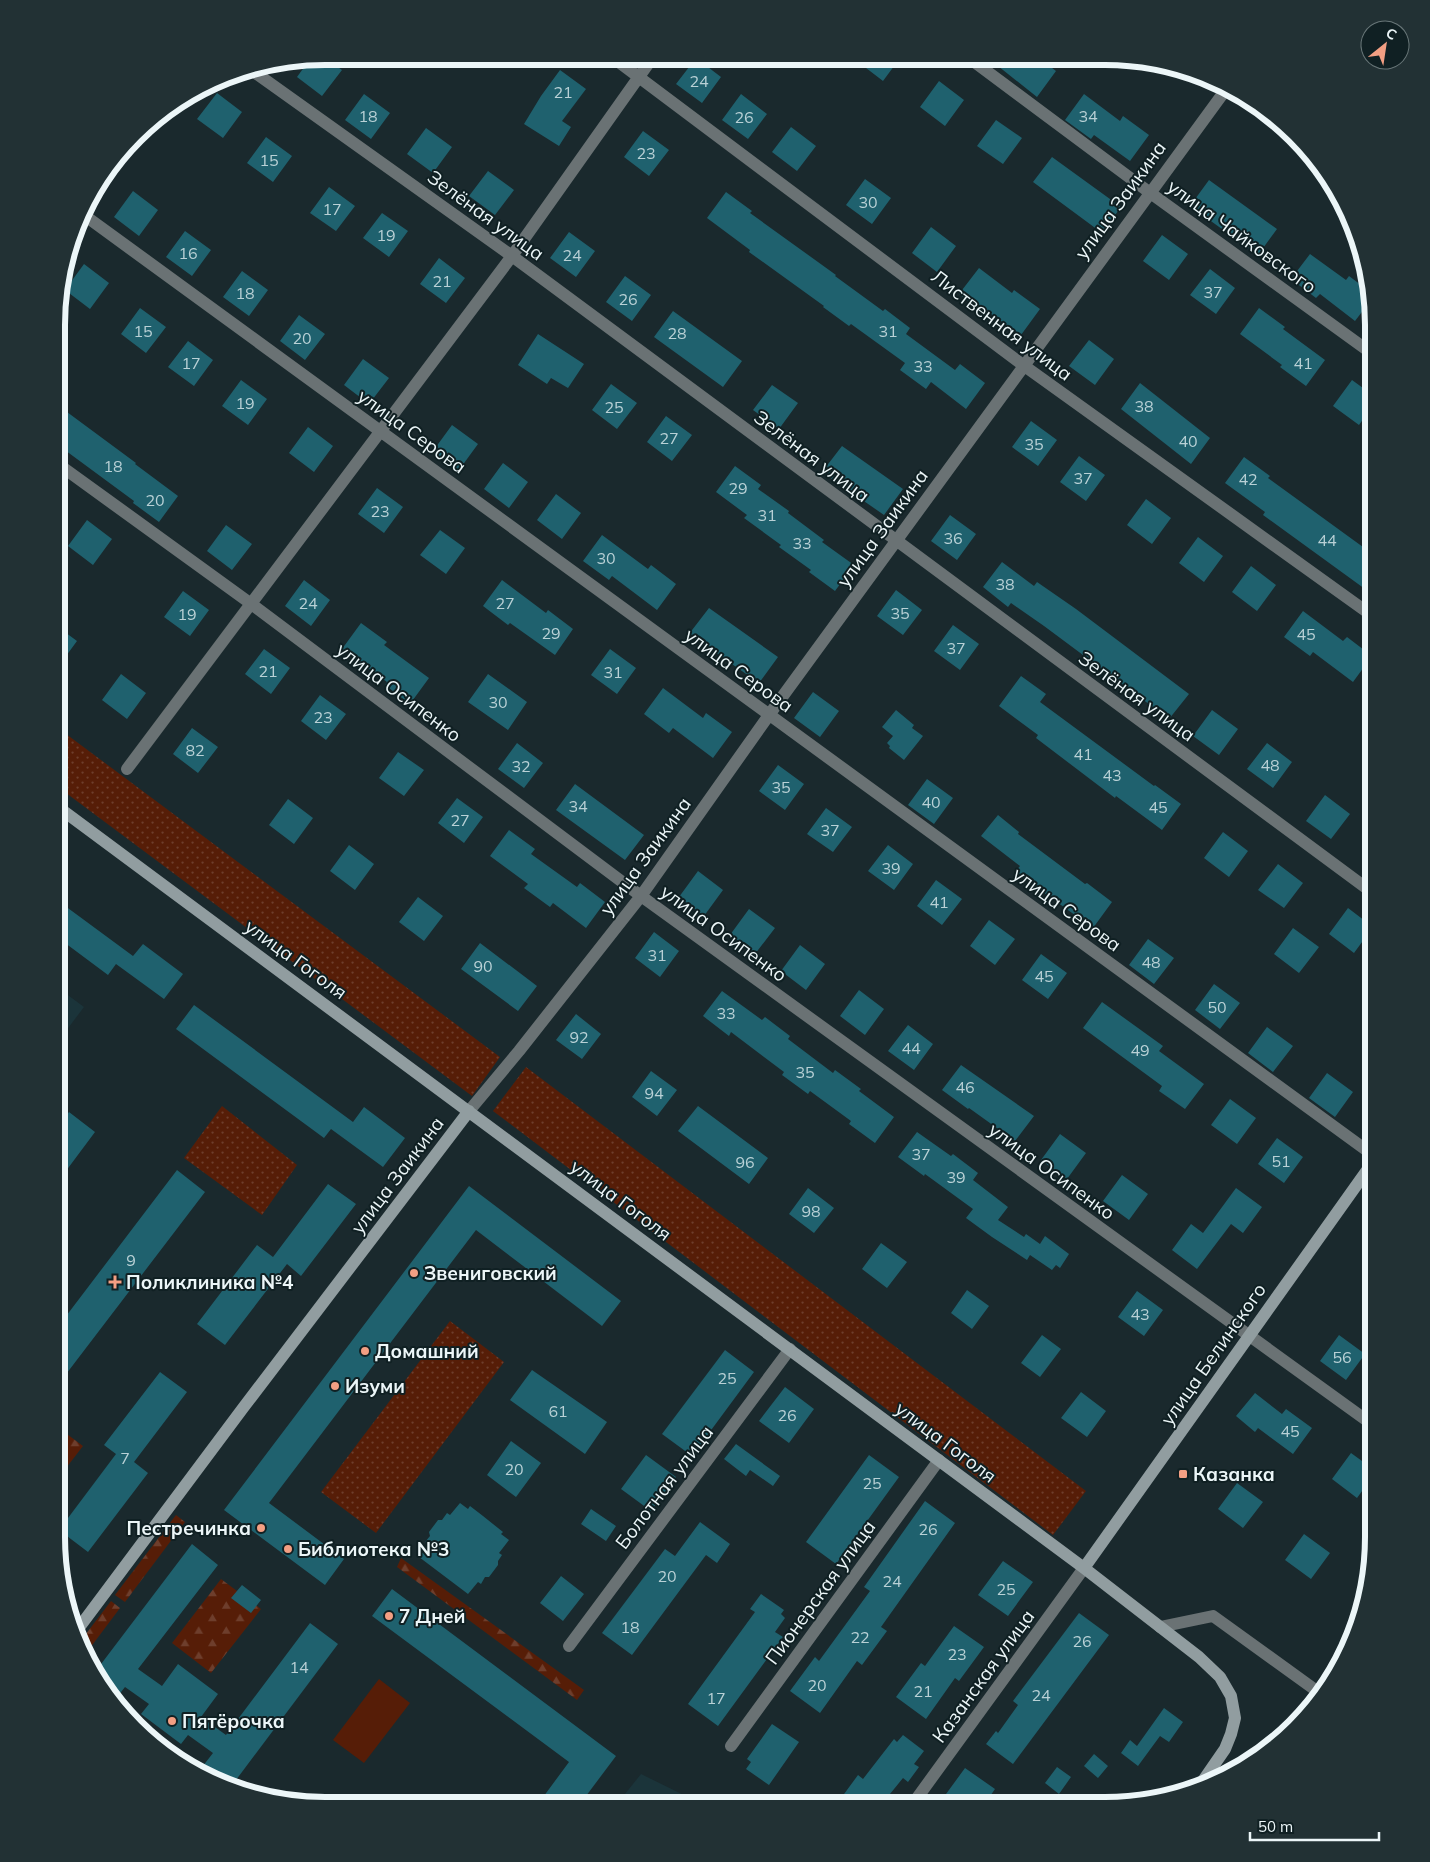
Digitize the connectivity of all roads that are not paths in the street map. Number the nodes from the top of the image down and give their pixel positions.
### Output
1 (623, 65) edge
2 (648, 65) edge
3 (978, 65) edge
4 (257, 74) edge
5 (640, 77) junction
6 (1223, 94) edge
7 (1149, 192) junction
8 (89, 217) edge
9 (512, 256) junction
10 (1365, 348) edge
11 (1023, 365) junction
12 (380, 431) junction
13 (65, 469) edge
14 (896, 542) junction
15 (250, 603) junction
16 (1365, 611) edge
17 (769, 715) junction
18 (127, 768) dead end
19 (65, 811) edge
20 (1365, 886) edge
21 (641, 896) junction
22 (469, 1111) junction
23 (1365, 1149) edge
24 (1365, 1173) edge
25 (1249, 1336) junction
26 (790, 1349) junction
27 (1365, 1419) edge
28 (939, 1460) junction
29 (1084, 1568) junction
30 (81, 1625) edge
31 (1160, 1627) junction
32 (569, 1646) dead end
33 (1315, 1690) edge
34 (731, 1746) dead end
35 (1206, 1776) edge
36 (918, 1797) edge

1 - 5 street, Лиственная улица
2 - 5 street
3 - 7 street, улица Чайковского
4 - 9 street, Зелёная улица
5 - 9 street
5 - 11 street, Лиственная улица
6 - 7 street, улица Заикина
7 - 10 street, улица Чайковского
7 - 11 street, улица Заикина
8 - 12 street, улица Серова
9 - 12 street
9 - 14 street, Зелёная улица
11 - 14 street, улица Заикина
11 - 16 street, Лиственная улица
12 - 15 street
12 - 17 street, улица Серова
13 - 15 street, улица Осипенко
14 - 17 street, улица Заикина
14 - 20 street, Зелёная улица
15 - 18 street
15 - 21 street, улица Осипенко
17 - 21 street, улица Заикина
17 - 23 street, улица Серова
19 - 22 main road, улица Гоголя
21 - 22 street, улица Заикина
21 - 25 street, улица Осипенко
22 - 26 main road, улица Гоголя
22 - 30 main road, улица Заикина
24 - 25 main road, улица Белинского
25 - 27 street, улица Осипенко
25 - 29 main road, улица Белинского
26 - 28 main road, улица Гоголя
26 - 32 street, Болотная улица
28 - 29 main road, улица Гоголя
28 - 34 street, Пионерская улица
29 - 31 main road, улица Гоголя
29 - 36 street, Казанская улица
31 - 33 street
31 - 35 main road, улица Гоголя

